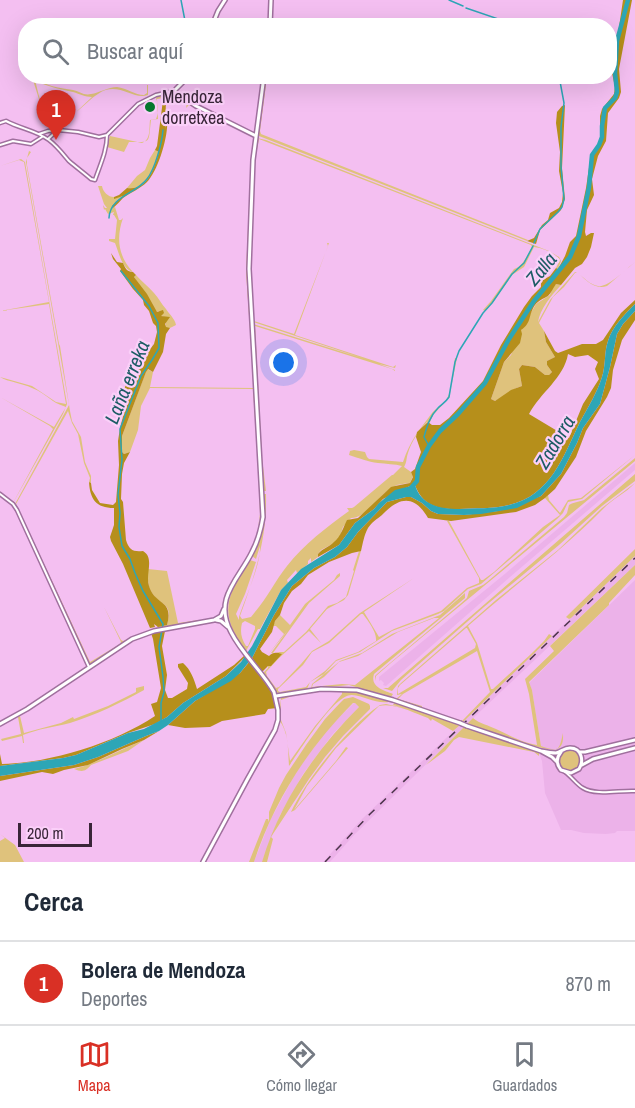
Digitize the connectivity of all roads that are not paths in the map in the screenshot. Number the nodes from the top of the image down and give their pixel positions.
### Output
1 (225, 0) edge
2 (271, 0) edge
3 (215, 18) edge
4 (270, 18) edge
5 (180, 84) edge
6 (263, 84) edge
7 (172, 91) junction
8 (0, 118) edge
9 (6, 121) junction
10 (0, 123) edge
11 (58, 130) junction
12 (39, 134) junction
13 (107, 135) junction
14 (256, 136) junction
15 (43, 137) junction
16 (48, 139) junction
17 (0, 145) edge
18 (0, 494) edge
19 (225, 604) junction
20 (226, 618) junction
21 (217, 620) junction
22 (229, 628) junction
23 (89, 667) junction
24 (276, 696) junction
25 (0, 724) edge
26 (635, 740) edge
27 (635, 748) edge
28 (541, 751) junction
29 (561, 752) junction
30 (579, 752) junction
31 (557, 763) junction
32 (582, 765) junction
33 (579, 769) junction
34 (565, 772) junction
35 (577, 783) junction
36 (635, 790) edge
37 (204, 862) edge

1 - 3 street
2 - 4 street
5 - 7 street
6 - 14 street
7 - 13 street
7 - 14 street
8 - 9 street
9 - 10 street
9 - 12 street
11 - 12 street
11 - 13 street
11 - 16 street
12 - 15 street
13 - 16 street
14 - 19 street
15 - 16 street
15 - 17 street
18 - 23 street
19 - 20 street
19 - 21 street
20 - 21 street
20 - 22 street
21 - 22 street
21 - 23 street
22 - 24 street
23 - 25 street
24 - 28 street, bridge
24 - 37 street
26 - 30 street
27 - 32 street
28 - 29 street
28 - 31 street
29 - 30 street
29 - 31 street
30 - 32 street
31 - 34 street
32 - 33 street
33 - 34 street
33 - 35 street
34 - 35 street
35 - 36 street

